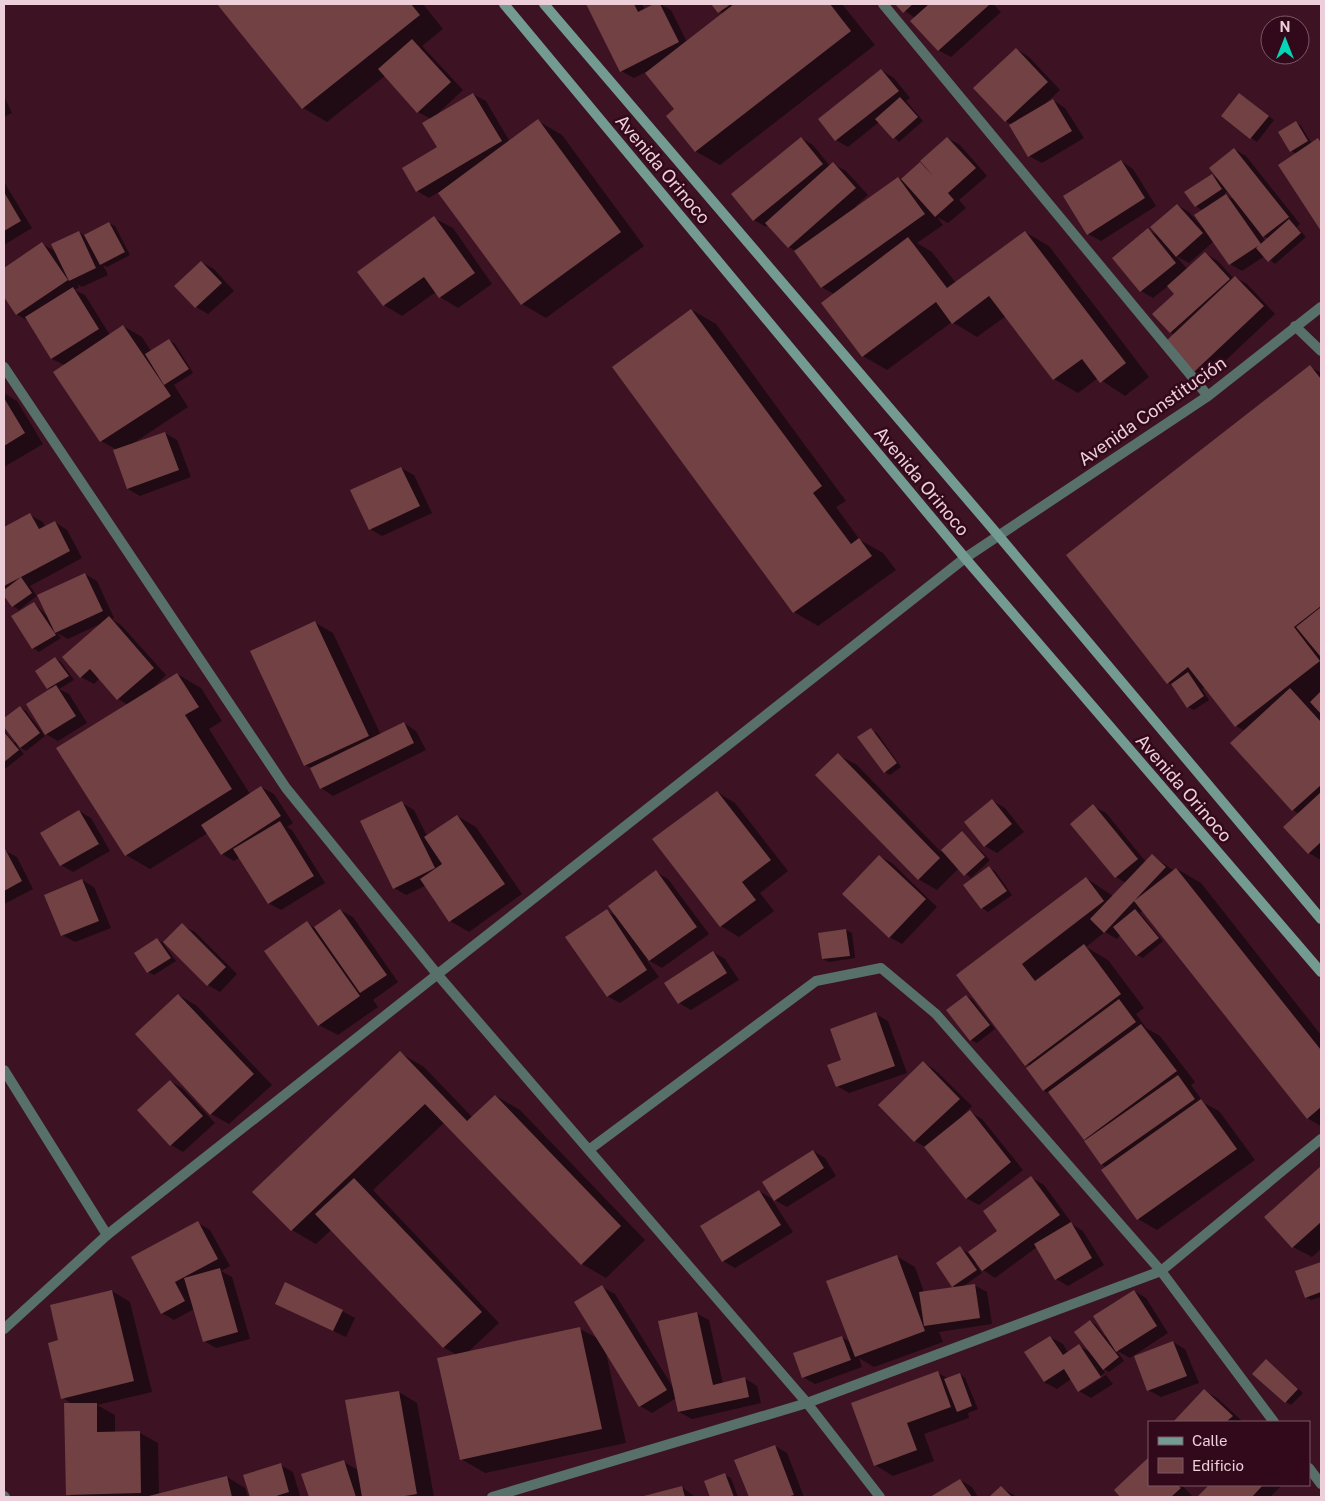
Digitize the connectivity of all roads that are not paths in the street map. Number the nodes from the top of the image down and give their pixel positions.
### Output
1 (504, 4) edge
2 (544, 4) edge
3 (882, 4) edge
4 (1321, 306) edge
5 (1294, 326) junction
6 (1321, 351) edge
7 (4, 367) edge
8 (1208, 396) junction
9 (998, 535) junction
10 (964, 558) junction
11 (1321, 919) edge
12 (1321, 972) edge
13 (437, 974) junction
14 (4, 1070) edge
15 (1321, 1139) edge
16 (590, 1149) junction
17 (107, 1235) junction
18 (1161, 1271) junction
19 (4, 1329) edge
20 (807, 1404) junction
21 (1273, 1421) edge
22 (1310, 1469) edge
23 (1321, 1484) edge
24 (492, 1497) edge
25 (880, 1497) edge

1 - 10 main road, Avenida Orinoco
2 - 9 main road, Avenida Orinoco
3 - 8 street
4 - 5 street, Avenida Constitución
5 - 6 street
5 - 8 street, Avenida Constitución
7 - 13 street
8 - 9 street, Avenida Constitución
9 - 10 street, Avenida Constitución
9 - 11 main road, Avenida Orinoco
10 - 12 main road, Avenida Orinoco
10 - 13 street, Avenida Constitución
13 - 16 street
13 - 17 street, Avenida Constitución
14 - 17 street
15 - 18 street
16 - 18 street
16 - 20 street
17 - 19 street, Avenida Constitución
18 - 20 street
18 - 21 street
20 - 24 street
20 - 25 street
22 - 23 street

